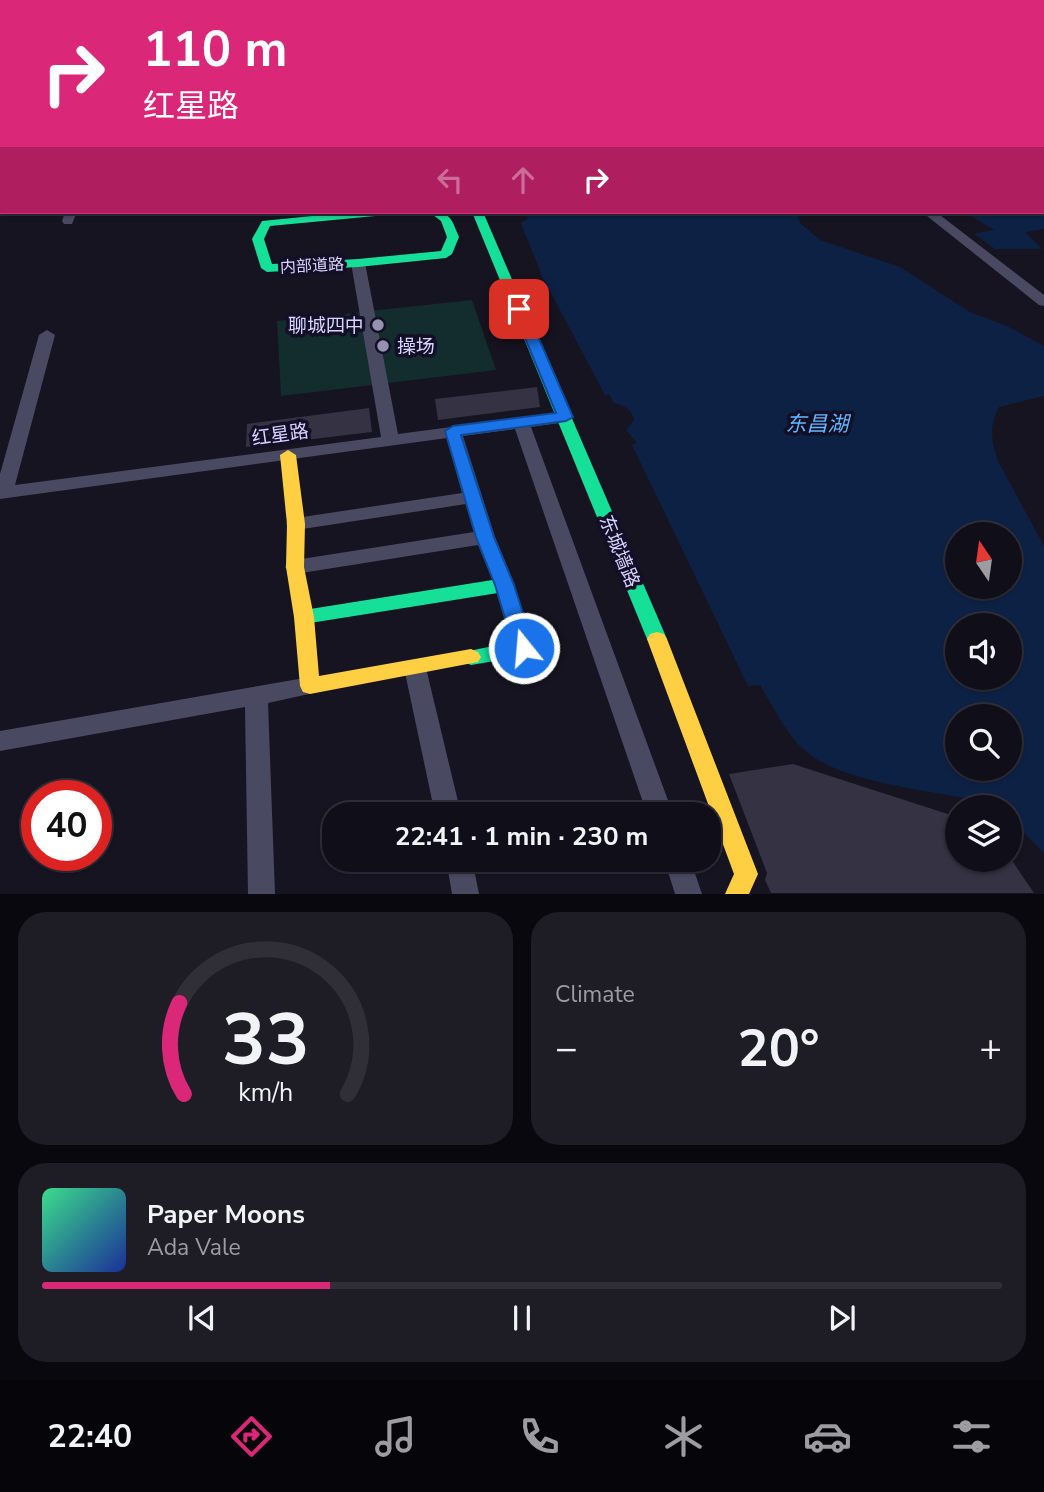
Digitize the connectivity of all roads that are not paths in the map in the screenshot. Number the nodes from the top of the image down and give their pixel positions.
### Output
1 (364, 214) edge
2 (437, 214) edge
3 (478, 214) edge
4 (931, 214) edge
5 (358, 263) junction
6 (1044, 302) edge
7 (47, 335) dead end
8 (566, 417) junction
9 (522, 423) junction
10 (453, 431) junction
11 (390, 440) junction
12 (289, 454) junction
13 (2, 493) edge
14 (473, 497) junction
15 (296, 524) junction
16 (485, 537) junction
17 (295, 567) junction
18 (505, 585) junction
19 (304, 617) junction
20 (415, 668) junction
21 (310, 687) junction
22 (256, 696) junction
23 (0, 741) edge
24 (445, 802) edge
25 (656, 802) edge
26 (462, 872) edge
27 (681, 872) edge
28 (262, 894) edge
29 (466, 894) edge
30 (689, 894) edge
31 (737, 894) edge

1 - 5 street, 内部道路
2 - 5 street, 内部道路
3 - 8 street, 东城墙路
4 - 6 street
5 - 11 street, 内部道路
7 - 13 street
8 - 9 street, 红星路
8 - 31 street, 东城墙路
9 - 10 street, 红星路
9 - 25 street
10 - 11 street, 红星路
10 - 14 street
11 - 12 street, 红星路
12 - 13 street, 红星路
12 - 15 street
14 - 15 street
14 - 16 street
15 - 17 street
16 - 17 street
16 - 18 street
17 - 19 street
18 - 19 street
18 - 20 street
19 - 21 street
20 - 21 street
20 - 24 street
21 - 22 street
22 - 23 street
22 - 28 street
26 - 29 street
27 - 30 street

